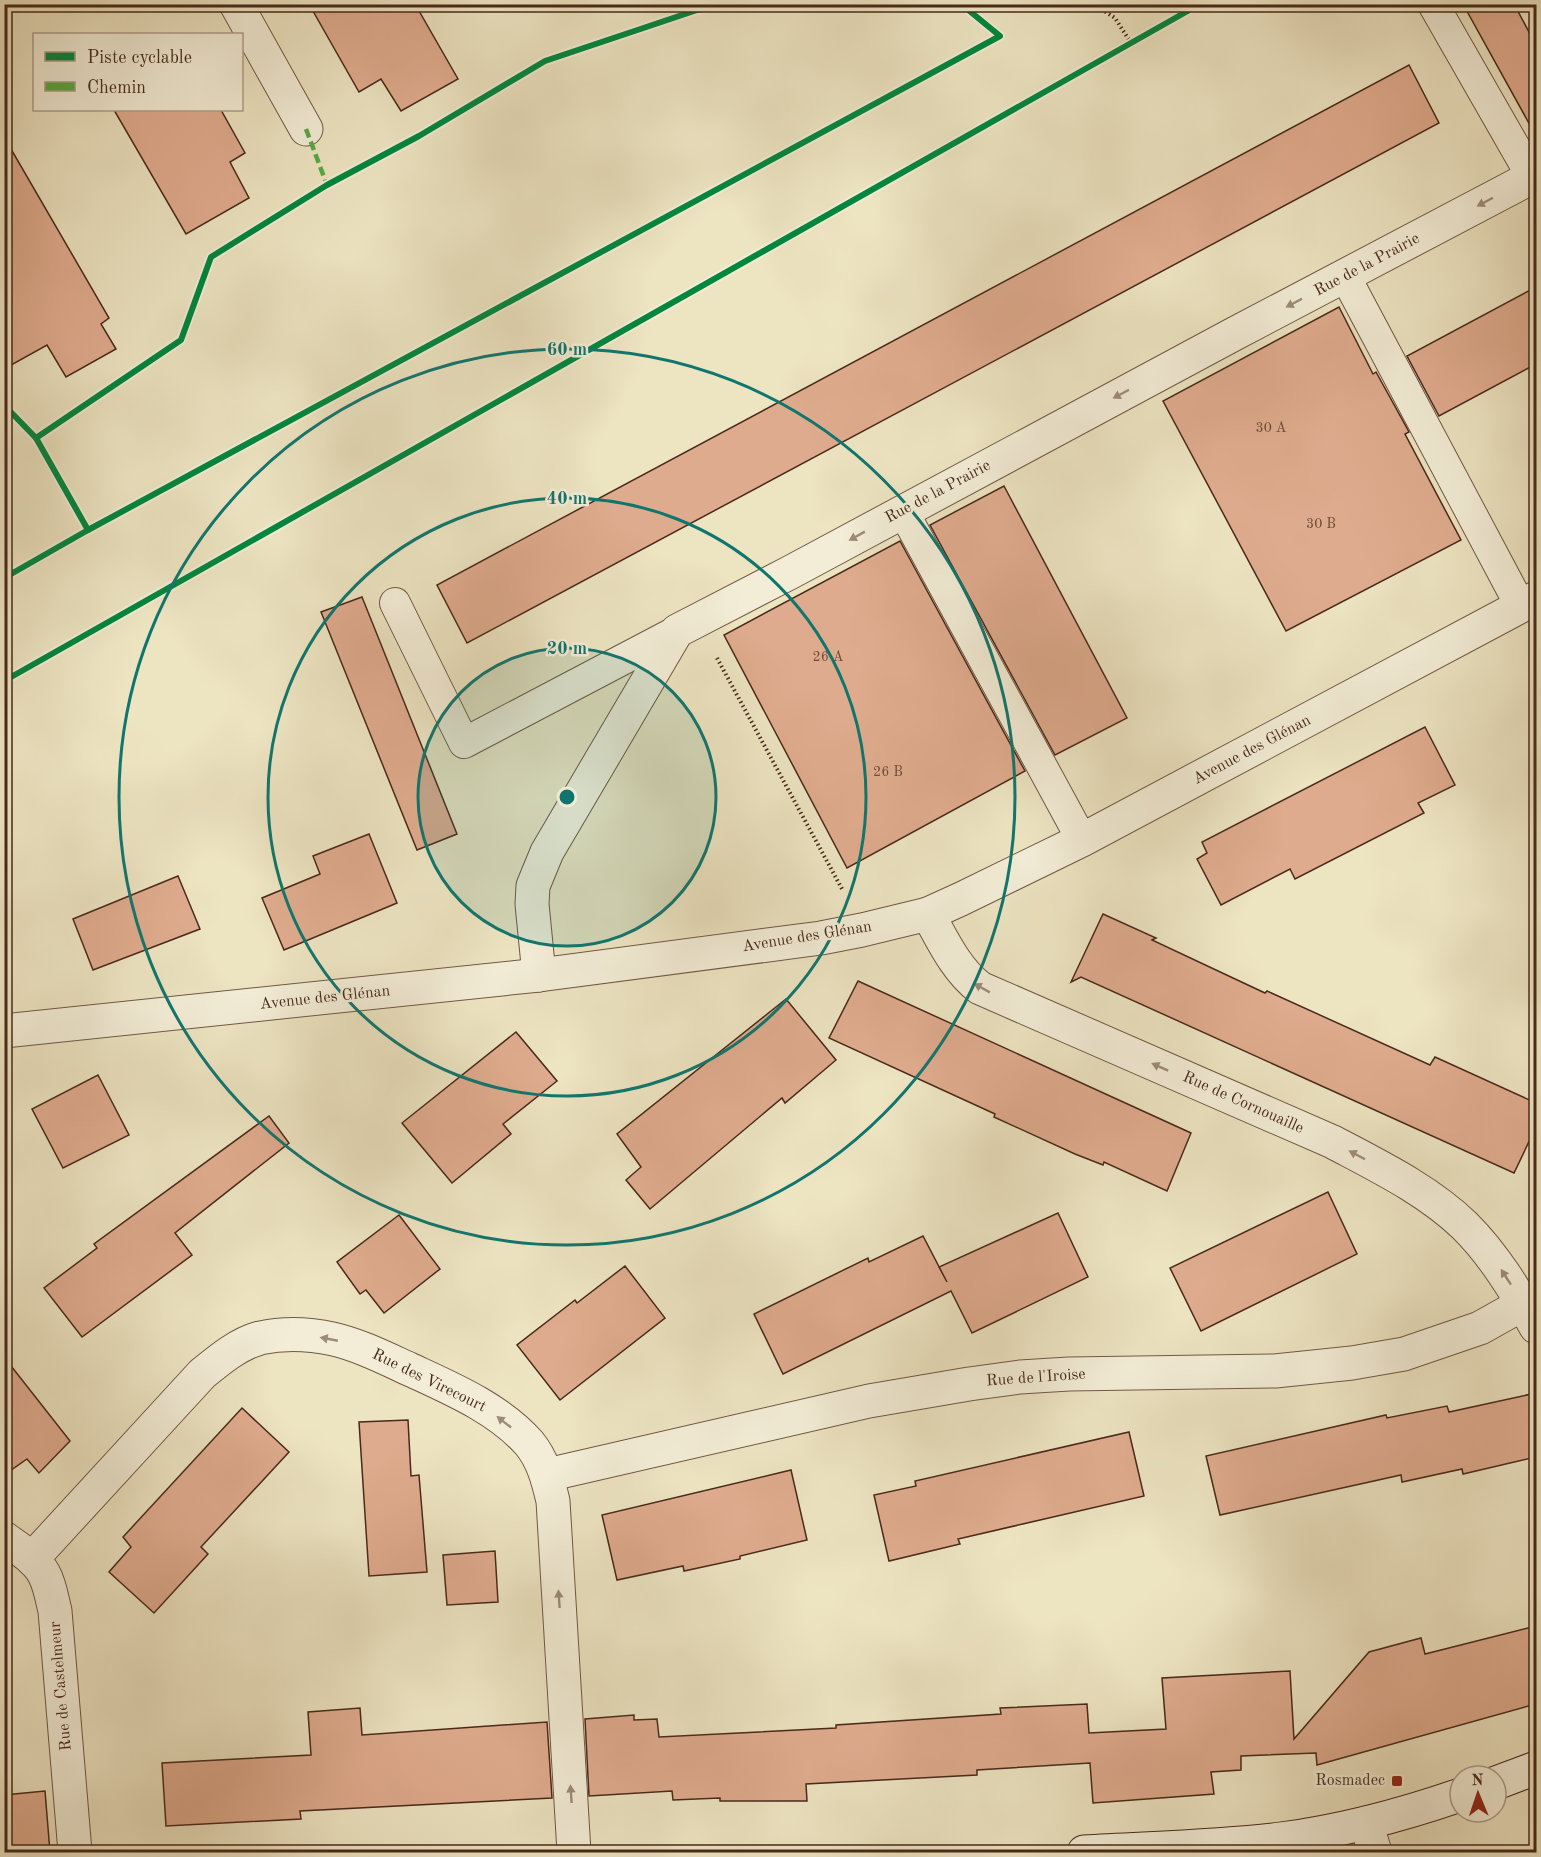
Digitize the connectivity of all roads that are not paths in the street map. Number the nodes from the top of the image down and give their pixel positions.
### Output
1 (236, 4) edge
2 (1433, 4) edge
3 (306, 129) dead end
4 (1534, 176) edge
5 (1345, 276) junction
6 (903, 511) junction
7 (1529, 602) edge
8 (395, 603) dead end
9 (687, 626) junction
10 (1082, 840) junction
11 (928, 914) junction
12 (539, 975) junction
13 (4, 1032) edge
14 (1530, 1316) edge
15 (547, 1475) junction
16 (4, 1538) edge
17 (32, 1559) junction
18 (1536, 1768) edge
19 (1508, 1778) edge
20 (1448, 1802) edge
21 (1371, 1838) edge
22 (75, 1852) edge
23 (574, 1852) edge
24 (1084, 1852) edge

1 - 3 street
2 - 4 lane
4 -> 5 street, Rue de la Prairie
5 -> 6 street, Rue de la Prairie
5 - 7 lane
6 -> 9 street, Rue de la Prairie
6 - 10 lane
7 - 10 street, Avenue des Glénan
8 - 9 lane
9 - 12 street
10 - 11 street, Avenue des Glénan
11 - 12 street, Avenue des Glénan
14 -> 11 street, Rue de Cornouaille
12 - 13 street, Avenue des Glénan
14 - 15 street, Rue de l'Iroise
15 -> 17 street, Rue des Virecourt
23 -> 15 street, Rue des Virecourt
16 - 17 street, Rue de Castelmeur
17 - 22 street, Rue de Castelmeur
18 - 19 street
20 - 21 street
21 - 24 street

